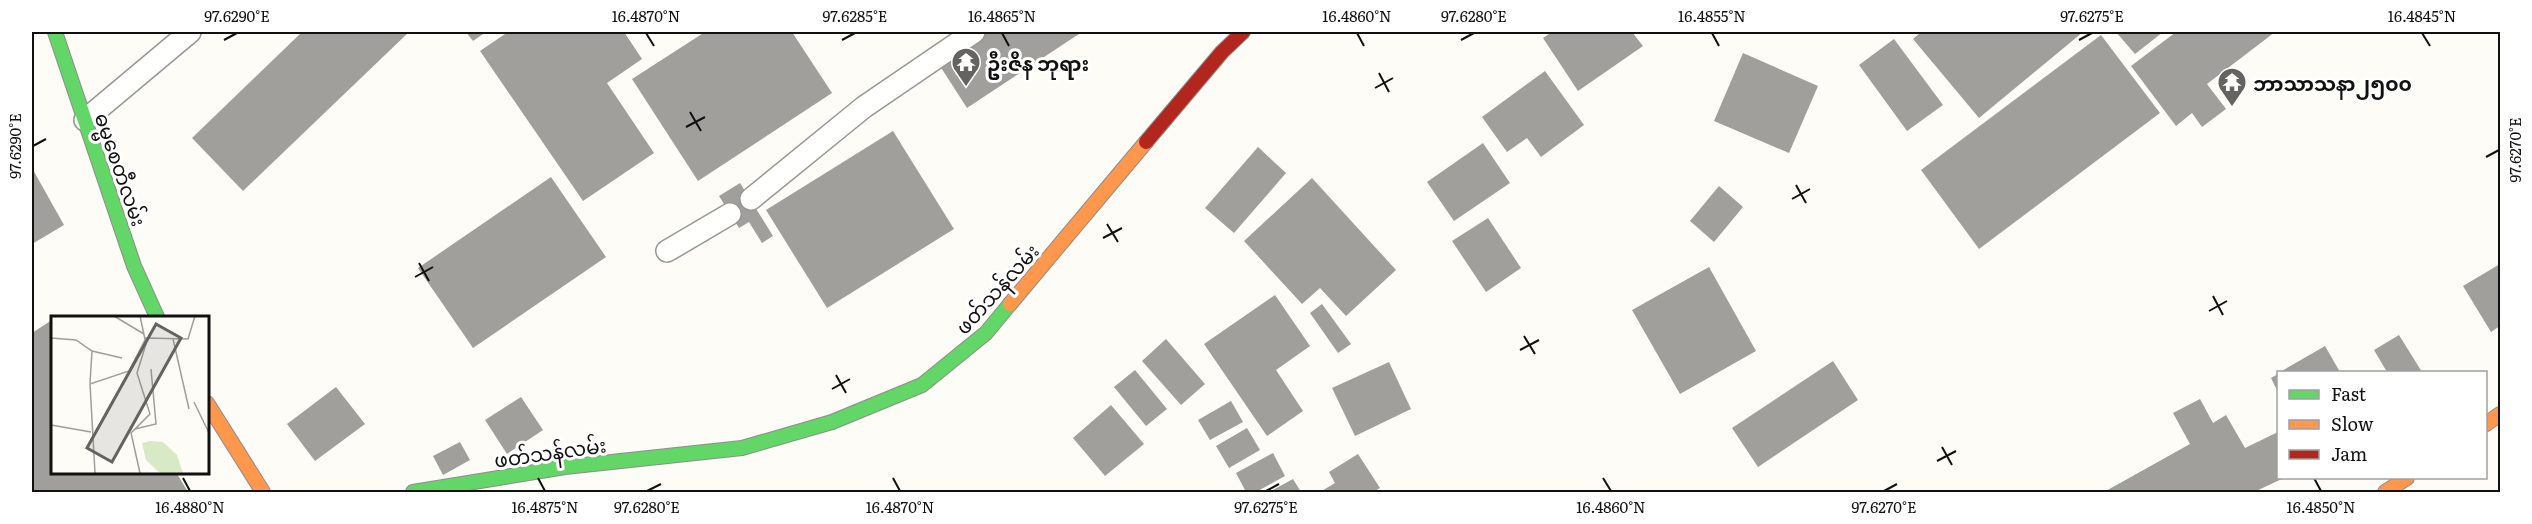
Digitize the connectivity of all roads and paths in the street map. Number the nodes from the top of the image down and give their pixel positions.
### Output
1 (55, 32) edge
2 (190, 32) edge
3 (974, 32) edge
4 (1243, 32) edge
5 (85, 120) junction
6 (751, 199) dead end
7 (730, 213) dead end
8 (667, 251) dead end
9 (157, 316) edge
10 (208, 405) edge
11 (2500, 414) edge
12 (2487, 423) edge
13 (2404, 479) edge
14 (263, 492) edge
15 (413, 492) edge
16 (2385, 492) edge

1 - 5 street, ဓမ္မစေတီလမ်း
2 - 5 lane
3 - 6 lane
4 - 15 street, ဖတ်သန်လမ်း
5 - 9 street, ဓမ္မစေတီလမ်း
7 - 8 lane
10 - 14 street
11 - 12 street
13 - 16 street

